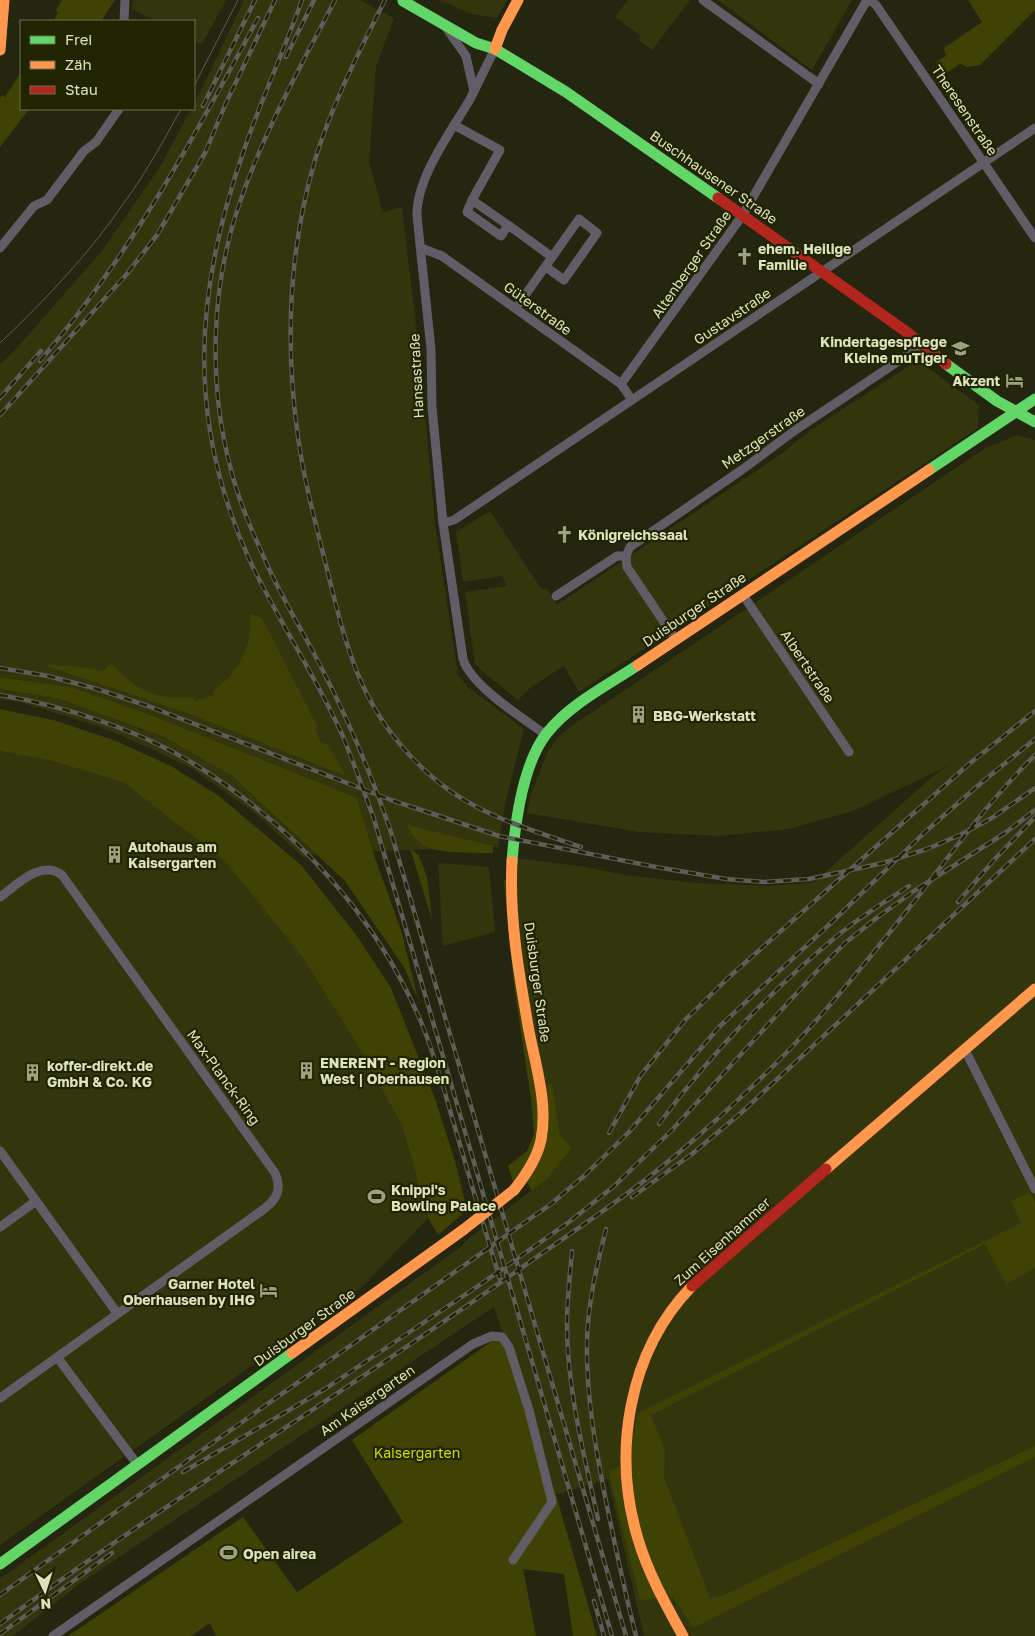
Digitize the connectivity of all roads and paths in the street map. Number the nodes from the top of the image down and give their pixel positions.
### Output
1 (4, 0) edge
2 (125, 0) edge
3 (518, 0) edge
4 (703, 0) edge
5 (868, 0) edge
6 (403, 1) dead end
7 (124, 20) edge
8 (446, 26) junction
9 (495, 49) junction
10 (0, 50) edge
11 (819, 84) junction
12 (474, 91) junction
13 (118, 110) edge
14 (454, 125) junction
15 (1035, 128) edge
16 (984, 162) junction
17 (472, 200) junction
18 (742, 216) junction
19 (508, 225) junction
20 (1035, 238) edge
21 (0, 248) edge
22 (421, 248) junction
23 (552, 257) junction
24 (546, 267) junction
25 (822, 273) junction
26 (516, 308) junction
27 (920, 344) junction
28 (621, 384) junction
29 (1035, 399) edge
30 (632, 400) junction
31 (1018, 411) junction
32 (1035, 422) edge
33 (442, 523) junction
34 (626, 556) junction
35 (743, 595) junction
36 (556, 596) dead end
37 (676, 640) junction
38 (546, 735) junction
39 (849, 752) dead end
40 (0, 897) edge
41 (1035, 989) edge
42 (965, 1050) junction
43 (0, 1151) edge
44 (1035, 1189) edge
45 (36, 1201) junction
46 (0, 1227) edge
47 (117, 1314) junction
48 (57, 1357) junction
49 (0, 1398) edge
50 (136, 1464) junction
51 (513, 1560) dead end
52 (0, 1564) edge
53 (53, 1636) edge
54 (683, 1636) edge

1 - 10 main road
2 - 7 street
3 - 9 main road, Hansastraße
4 - 11 street
5 - 11 street, Altenberger Straße
5 - 16 street, Theresenstraße
6 - 8 main road, Buschhausener Straße
8 - 9 main road, Buschhausener Straße
8 - 12 street
9 - 12 street, Hansastraße
9 - 18 main road, Buschhausener Straße
11 - 18 street, Altenberger Straße
12 - 14 street, Hansastraße
13 - 21 street
14 - 17 street
14 - 22 street, Hansastraße
15 - 16 street, Gustavstraße
16 - 20 street, Theresenstraße
16 - 25 street, Gustavstraße
17 - 19 street
17 - 19 street
18 - 25 main road, Buschhausener Straße
18 - 28 street, Altenberger Straße
19 - 23 street
22 - 26 street, Güterstraße
22 - 33 street, Hansastraße
23 - 24 street
23 - 24 street
24 - 26 street
25 - 27 main road, Buschhausener Straße
25 - 30 street, Gustavstraße
26 - 28 street, Güterstraße
27 - 31 main road, Buschhausener Straße
27 - 34 street, Metzgerstraße
28 - 30 street, Güterstraße
29 - 31 main road, Duisburger Straße
30 - 33 street, Gustavstraße
31 - 32 main road, Buschhausener Straße
31 - 35 main road, Duisburger Straße
33 - 38 street, Hansastraße
34 - 36 street, Metzgerstraße
34 - 37 street
35 - 37 main road, Duisburger Straße
35 - 39 street, Albertstraße
37 - 38 main road, Duisburger Straße
38 - 50 main road, Duisburger Straße, bridge
40 - 47 street, Max-Planck-Ring
41 - 42 main road, Zum Eisenhammer
42 - 44 street
42 - 54 main road, Zum Eisenhammer
43 - 45 street
45 - 46 street
45 - 47 street
47 - 48 street, Max-Planck-Ring
48 - 49 street, Max-Planck-Ring
48 - 50 street
50 - 52 main road, Duisburger Straße
51 - 53 street, Am Kaisergarten

